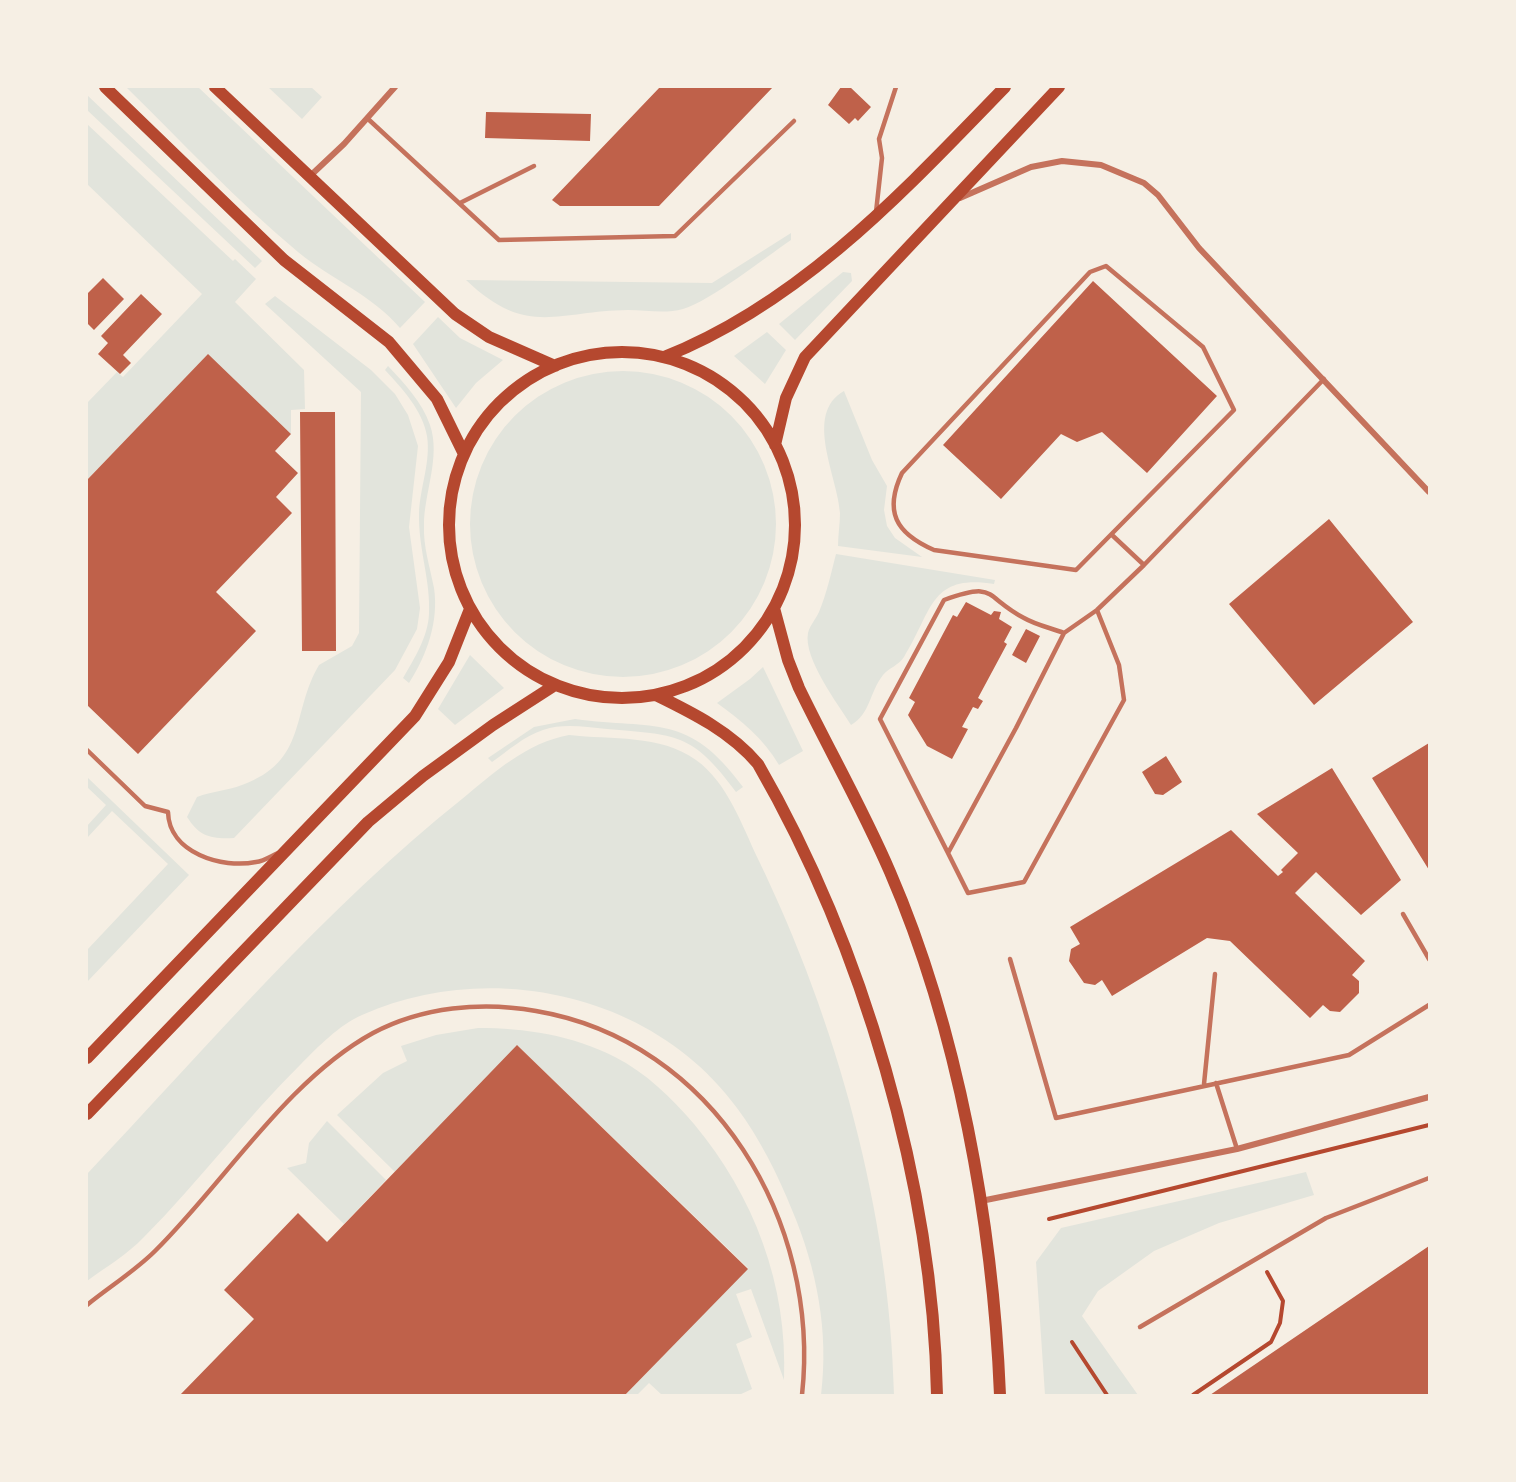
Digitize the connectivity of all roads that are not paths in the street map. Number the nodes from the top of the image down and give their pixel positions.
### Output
1 (105, 87) edge
2 (215, 87) edge
3 (395, 87) edge
4 (896, 87) edge
5 (1005, 87) edge
6 (1059, 87) edge
7 (367, 118) junction
8 (794, 121) dead end
9 (534, 166) dead end
10 (309, 177) junction
11 (460, 203) junction
12 (948, 204) junction
13 (875, 216) junction
14 (664, 357) junction
15 (555, 366) junction
16 (1324, 379) junction
17 (775, 445) junction
18 (464, 454) junction
19 (1429, 492) edge
20 (1112, 535) junction
21 (1144, 565) junction
22 (774, 608) junction
23 (470, 609) junction
24 (1097, 610) junction
25 (1064, 633) junction
26 (555, 686) junction
27 (656, 695) junction
28 (87, 750) edge
29 (287, 849) junction
30 (948, 853) junction
31 (1403, 914) dead end
32 (1010, 959) dead end
33 (1429, 959) edge
34 (1215, 974) dead end
35 (1429, 1005) edge
36 (87, 1058) edge
37 (1216, 1083) junction
38 (1204, 1084) junction
39 (1429, 1097) edge
40 (87, 1114) edge
41 (1237, 1149) junction
42 (1429, 1178) edge
43 (980, 1201) junction
44 (87, 1305) edge
45 (1140, 1327) dead end
46 (802, 1395) edge
47 (937, 1395) edge
48 (1000, 1395) edge

1 - 18 main road
2 - 10 main road
3 - 7 street
4 - 13 lane
5 - 13 main road
6 - 12 main road
7 - 10 street
7 - 11 lane
8 - 11 lane
9 - 11 lane
10 - 15 main road
12 - 16 street
12 - 17 main road
13 - 14 main road
14 - 15 main road
14 - 17 main road
15 - 18 main road
16 - 19 street
16 - 21 lane
17 - 22 main road
18 - 23 main road
20 - 20 lane
20 - 21 lane
21 - 24 lane
22 - 27 main road
22 - 43 main road
23 - 26 main road
23 - 29 main road
24 - 25 lane
24 - 30 lane
25 - 30 lane
25 - 30 lane
26 - 27 main road
26 - 40 main road
27 - 47 main road
28 - 29 lane
29 - 36 main road
31 - 33 lane
32 - 38 lane
34 - 38 lane
35 - 37 lane
37 - 38 lane
37 - 41 lane
39 - 41 street
41 - 43 street
42 - 45 lane
43 - 48 main road
44 - 46 lane

